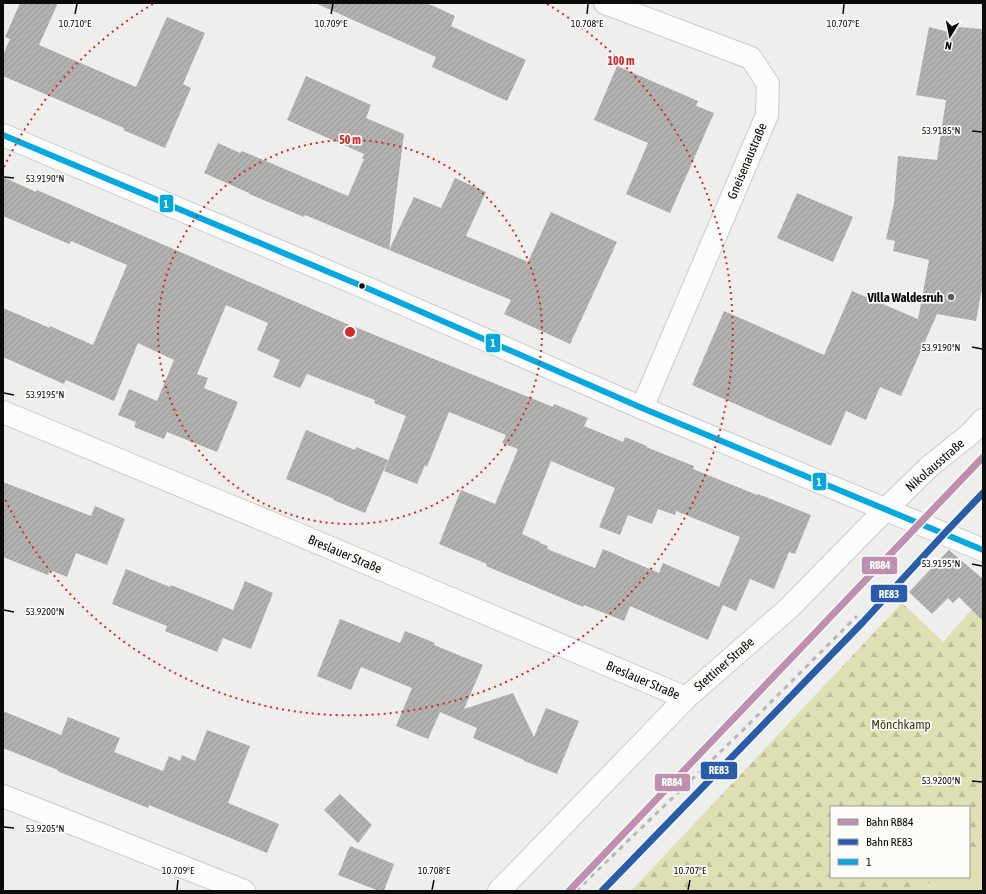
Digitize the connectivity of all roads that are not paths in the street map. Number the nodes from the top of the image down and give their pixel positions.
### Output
1 (605, 3) edge
2 (3, 135) edge
3 (642, 408) junction
4 (3, 412) edge
5 (983, 420) edge
6 (886, 509) junction
7 (983, 550) edge
8 (686, 698) junction
9 (3, 796) edge
10 (244, 891) edge
11 (499, 891) edge

1 - 3 street, Gneisenaustraße
2 - 3 street
3 - 6 street
4 - 8 street, Breslauer Straße
5 - 6 street, Nikolausstraße
6 - 7 street
6 - 8 street, Stettiner Straße
8 - 11 street, Stettiner Straße
9 - 10 street

